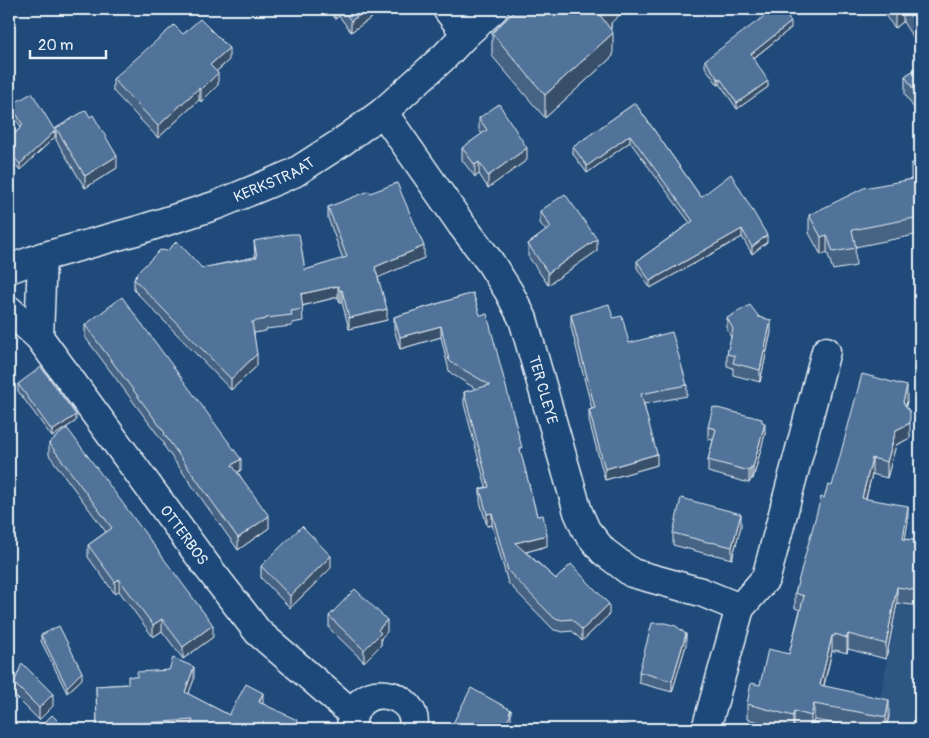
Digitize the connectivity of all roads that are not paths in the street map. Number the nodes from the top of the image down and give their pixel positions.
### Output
1 (447, 9) edge
2 (494, 9) edge
3 (466, 34) junction
4 (382, 112) junction
5 (42, 257) junction
6 (9, 270) edge
7 (9, 310) edge
8 (39, 337) junction
9 (826, 351) dead end
10 (740, 608) junction
11 (352, 721) edge
12 (413, 729) edge
13 (706, 729) edge

1 - 3 street
2 - 3 street, KERKSTRAAT
3 - 4 street, KERKSTRAAT
4 - 5 street, KERKSTRAAT
4 - 10 street, TER CLEYE
5 - 6 street, KERKSTRAAT
5 - 8 street
7 - 8 street, OTTERBOS
8 - 11 street, OTTERBOS
9 - 10 street
10 - 13 street
11 - 12 street, OTTERBOS

